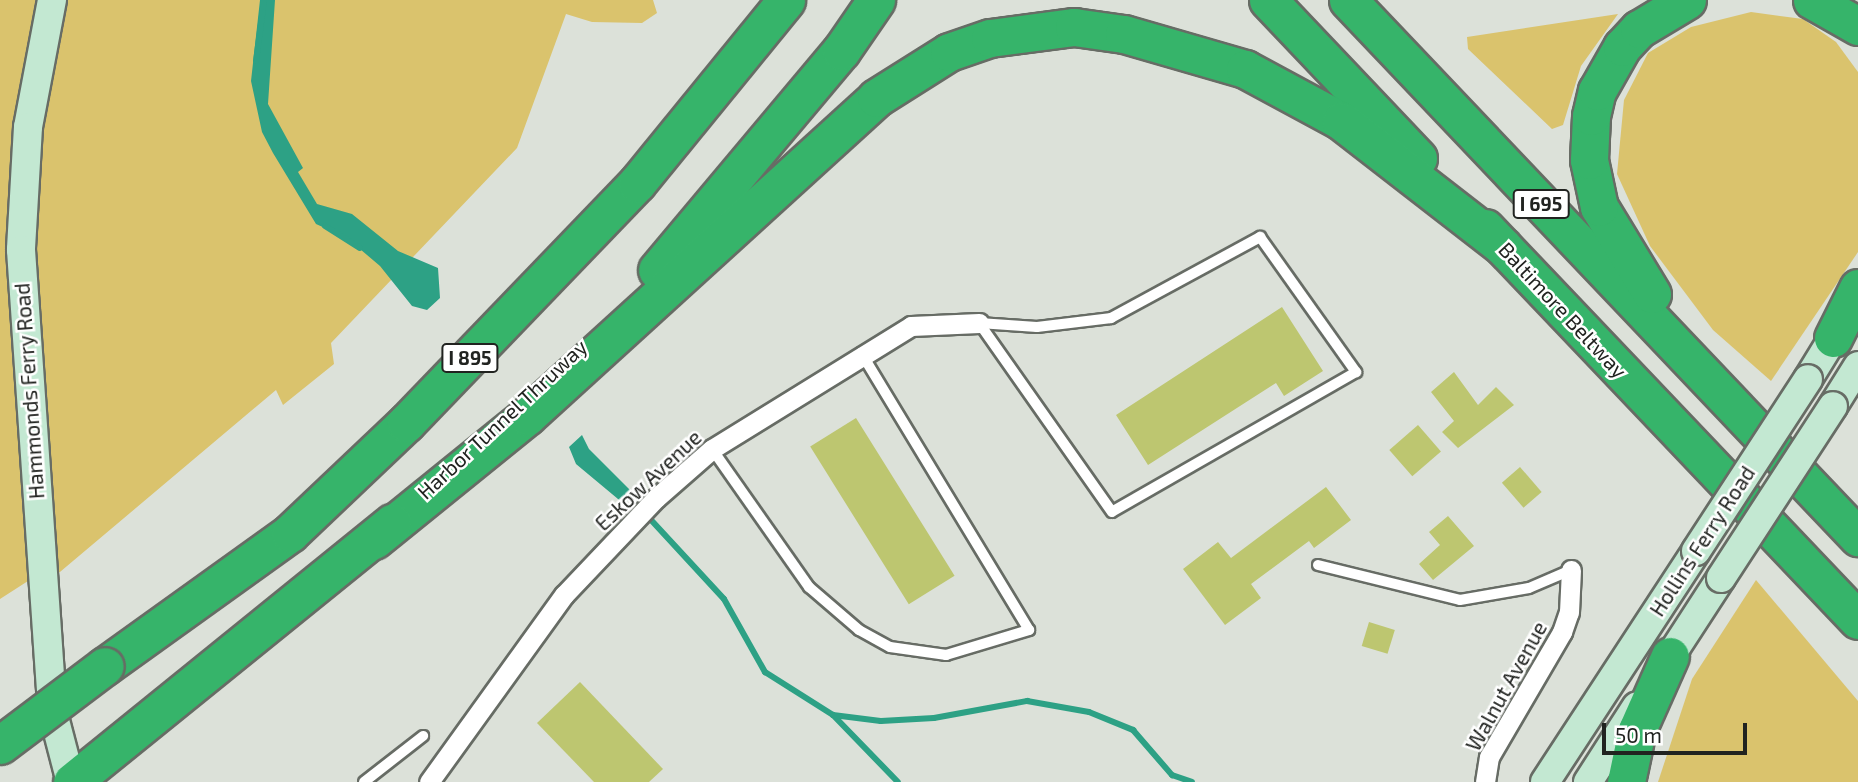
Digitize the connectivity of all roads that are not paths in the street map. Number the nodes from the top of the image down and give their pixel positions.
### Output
1 (52, 0) edge
2 (786, 0) edge
3 (876, 0) edge
4 (1268, 0) edge
5 (1348, 0) edge
6 (1687, 0) edge
7 (1812, 0) edge
8 (1858, 26) edge
9 (1502, 246) junction
10 (1858, 288) edge
11 (1858, 299) edge
12 (979, 323) junction
13 (1833, 338) junction
14 (861, 353) junction
15 (1858, 366) edge
16 (1734, 409) junction
17 (712, 449) junction
18 (1858, 537) edge
19 (374, 540) junction
20 (1318, 565) dead end
21 (1571, 570) joint
22 (1807, 570) junction
23 (1858, 620) edge
24 (1858, 639) edge
25 (1670, 656) junction
26 (423, 736) dead end
27 (0, 745) edge
28 (71, 782) edge
29 (364, 782) edge
30 (429, 782) edge
31 (1485, 782) edge
32 (1545, 782) edge
33 (1588, 782) edge
34 (1626, 782) edge

1 - 28 street, Hammonds Ferry Road
2 - 27 highway, I 895, bridge
3 - 19 highway, Harbor Tunnel Thruway
4 - 9 highway, Baltimore Beltway / I 695
5 - 16 highway, I 695
6 - 16 highway
7 - 8 highway
9 - 19 highway
9 - 22 highway, Baltimore Beltway / I 695
10 - 13 highway
11 - 13 street, Hollins Ferry Road
12 - 12 lane
12 - 14 street, Eskow Avenue
13 - 32 street, Hollins Ferry Road, bridge
14 - 17 street, Eskow Avenue
14 - 17 lane
15 - 25 street, Hollins Ferry Road, bridge
16 - 18 highway, I 695
17 - 30 street, Eskow Avenue
19 - 28 highway, Harbor Tunnel Thruway
20 - 21 lane
21 - 31 street, Walnut Avenue
22 - 23 highway, Baltimore Beltway / I 695
22 - 24 highway
25 - 33 street, Hollins Ferry Road
25 - 34 highway
26 - 29 lane

